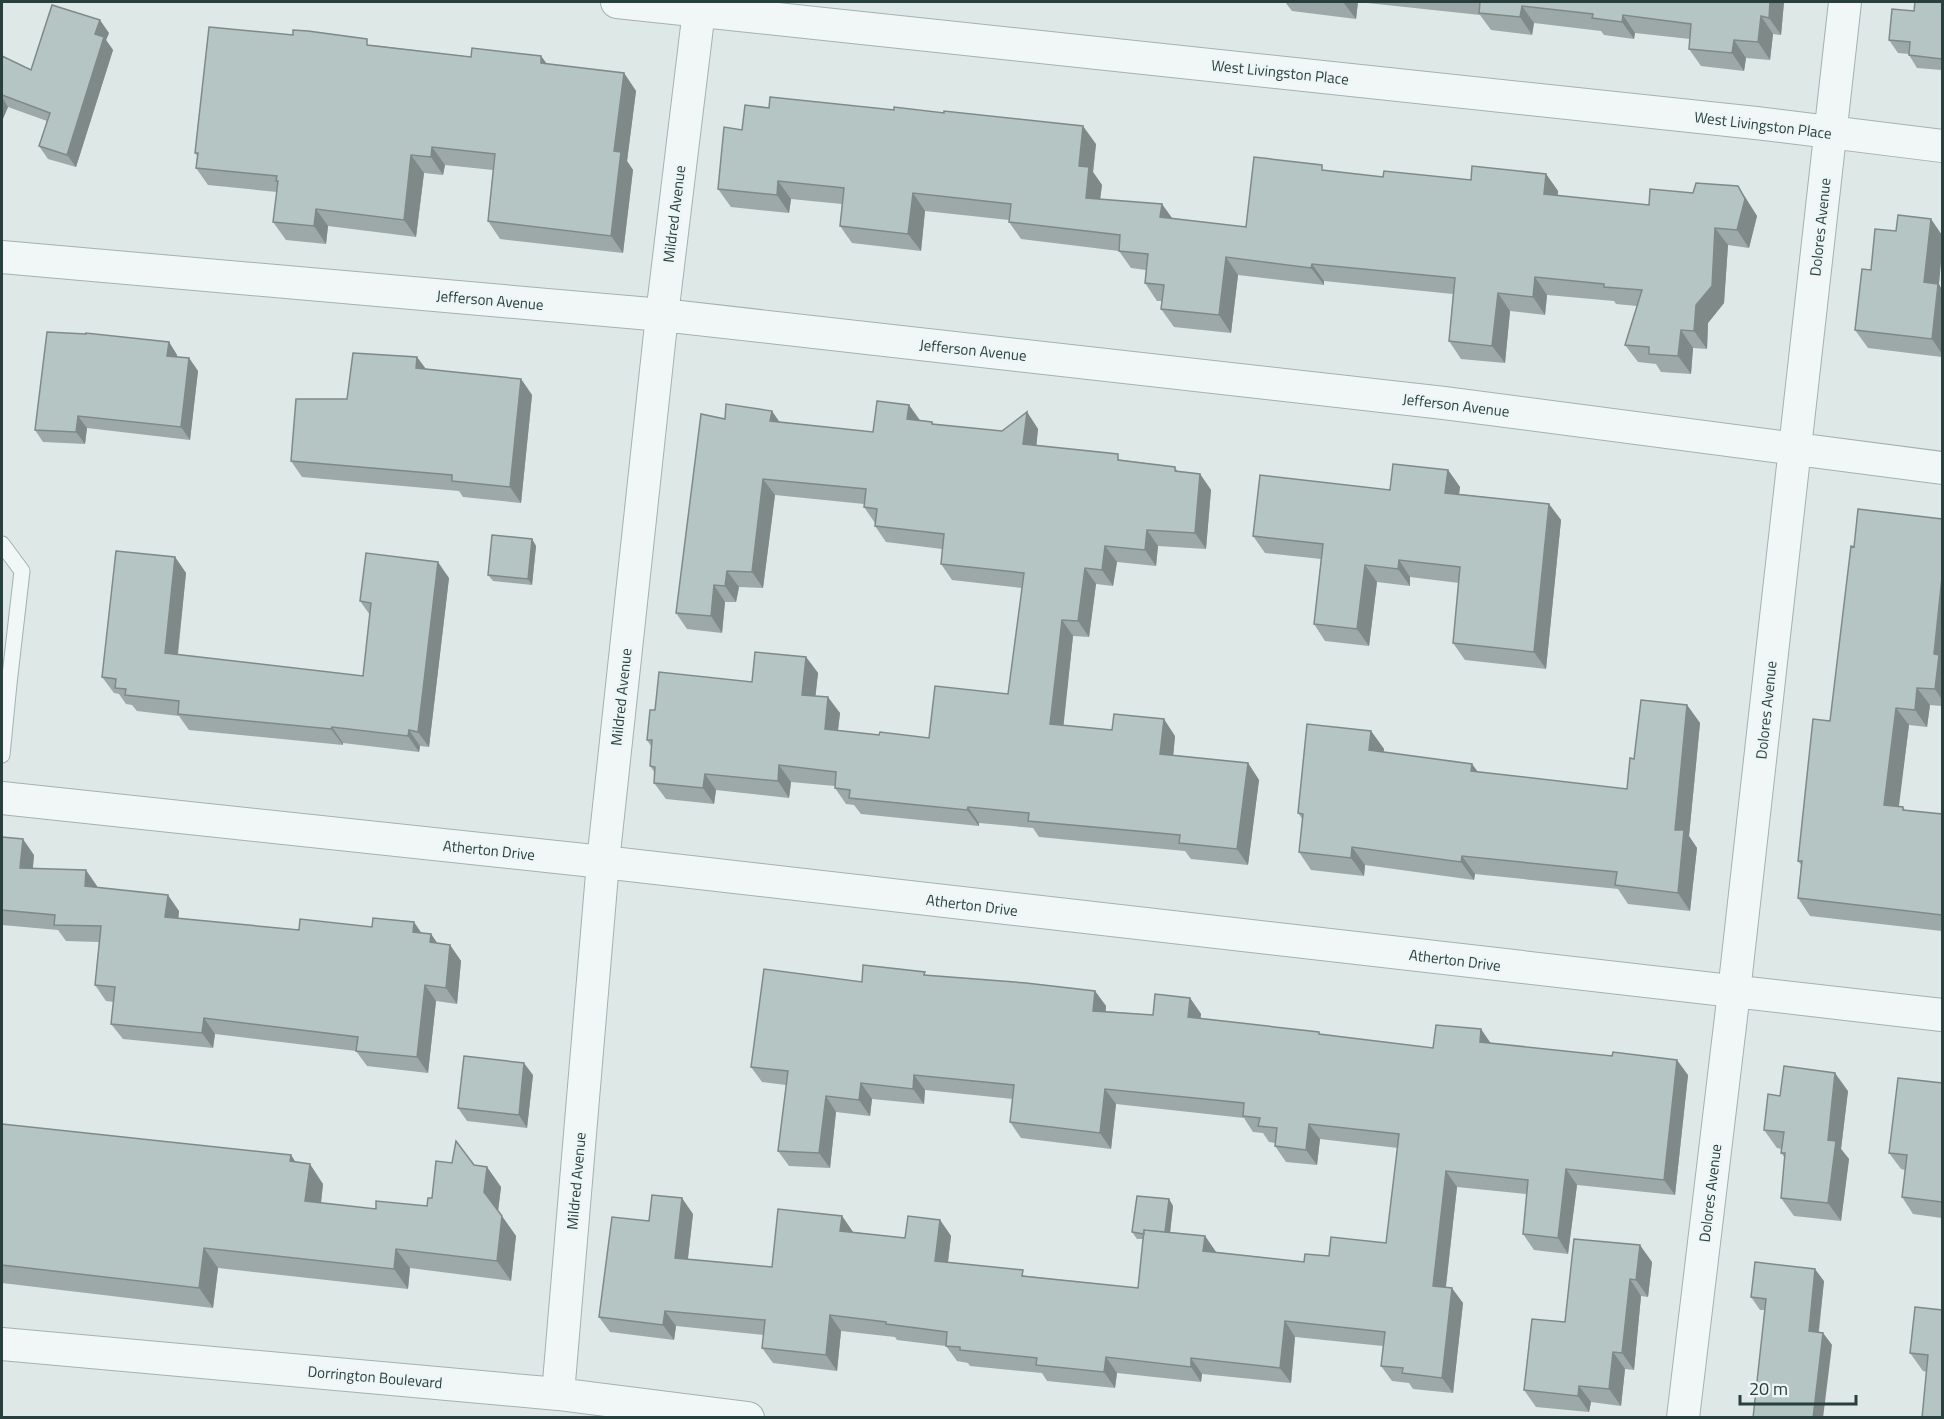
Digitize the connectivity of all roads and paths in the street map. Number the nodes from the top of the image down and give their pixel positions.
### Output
1 (616, 2) edge
2 (1845, 2) edge
3 (699, 6) edge
4 (1830, 132) junction
5 (1942, 146) edge
6 (2, 257) edge
7 (662, 315) junction
8 (1796, 450) junction
9 (1942, 468) edge
10 (2, 544) edge
11 (5, 684) edge
12 (2, 755) edge
13 (2, 798) edge
14 (603, 862) junction
15 (1734, 992) junction
16 (1942, 1015) edge
17 (2, 1344) edge
18 (558, 1394) junction
19 (748, 1418) edge
20 (1683, 1418) edge

1 - 3 street, West Livingston Place
2 - 4 street, Dolores Avenue
3 - 4 street, West Livingston Place
3 - 7 street, Mildred Avenue
4 - 5 street, West Livingston Place
4 - 8 street, Dolores Avenue
6 - 7 street, Jefferson Avenue
7 - 8 street, Jefferson Avenue
7 - 14 street, Mildred Avenue
8 - 9 street, Jefferson Avenue
8 - 15 street, Dolores Avenue
10 - 11 lane
11 - 12 lane
13 - 14 street, Atherton Drive
14 - 15 street, Atherton Drive
14 - 18 street, Mildred Avenue
15 - 16 street, Atherton Drive
15 - 20 street, Dolores Avenue
17 - 18 street, Dorrington Boulevard
18 - 19 street, Dorrington Boulevard

